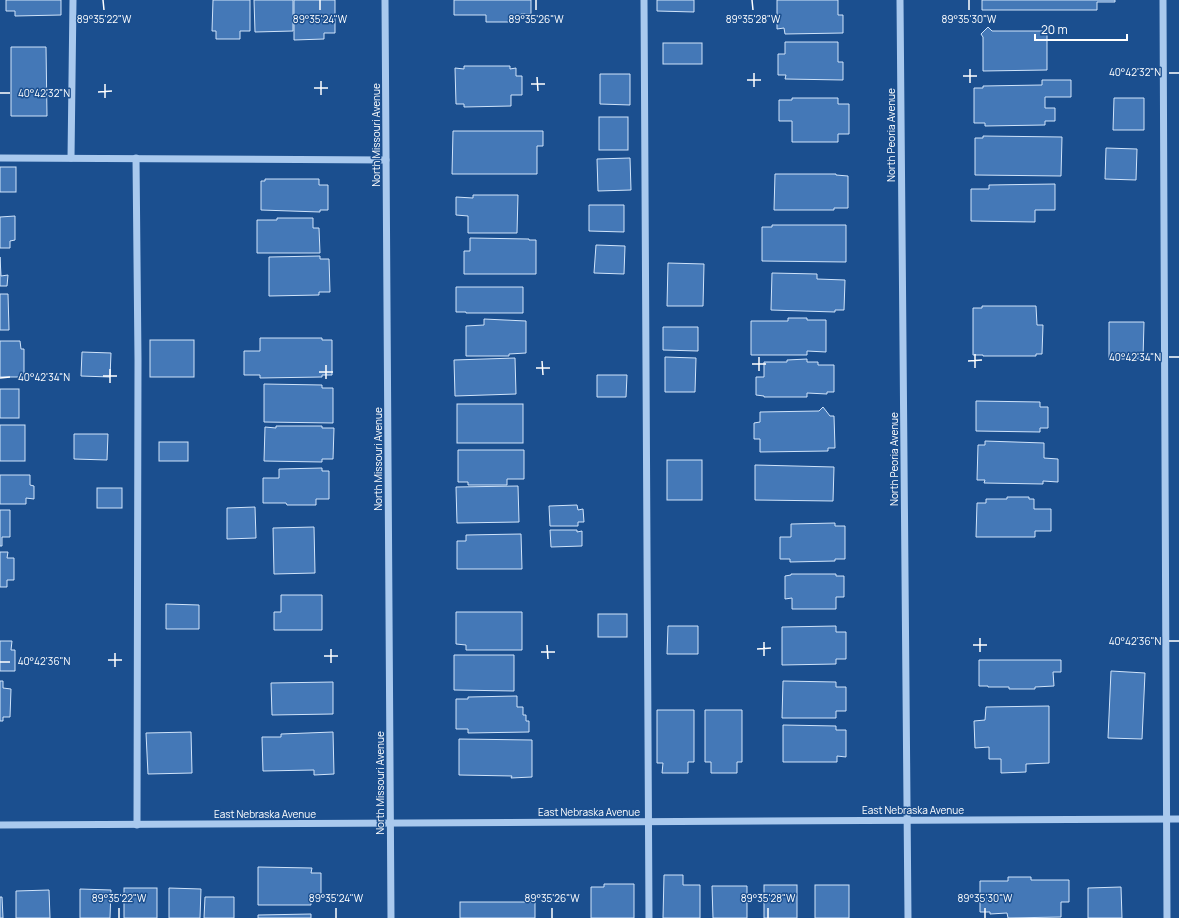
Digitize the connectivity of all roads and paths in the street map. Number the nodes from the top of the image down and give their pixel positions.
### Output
1 (73, 0) edge
2 (385, 0) edge
3 (644, 0) edge
4 (900, 0) edge
5 (1163, 0) edge
6 (0, 158) edge
7 (71, 158) junction
8 (136, 158) junction
9 (386, 160) junction
10 (1166, 819) junction
11 (1179, 819) edge
12 (906, 821) junction
13 (648, 822) junction
14 (391, 823) junction
15 (0, 825) edge
16 (137, 825) junction
17 (391, 918) edge
18 (649, 918) edge
19 (908, 918) edge
20 (1167, 918) edge

1 - 7 street
2 - 9 street, North Missouri Avenue
3 - 13 street
4 - 12 street, North Peoria Avenue
5 - 10 street
6 - 7 street
7 - 8 street
8 - 9 street
8 - 16 street
9 - 14 street, North Missouri Avenue
10 - 11 street, East Nebraska Avenue
10 - 12 street, East Nebraska Avenue
10 - 20 street
12 - 13 street, East Nebraska Avenue
12 - 19 street, North Peoria Avenue
13 - 14 street, East Nebraska Avenue
13 - 18 street
14 - 16 street, East Nebraska Avenue
14 - 17 street, North Missouri Avenue
15 - 16 street, East Nebraska Avenue

